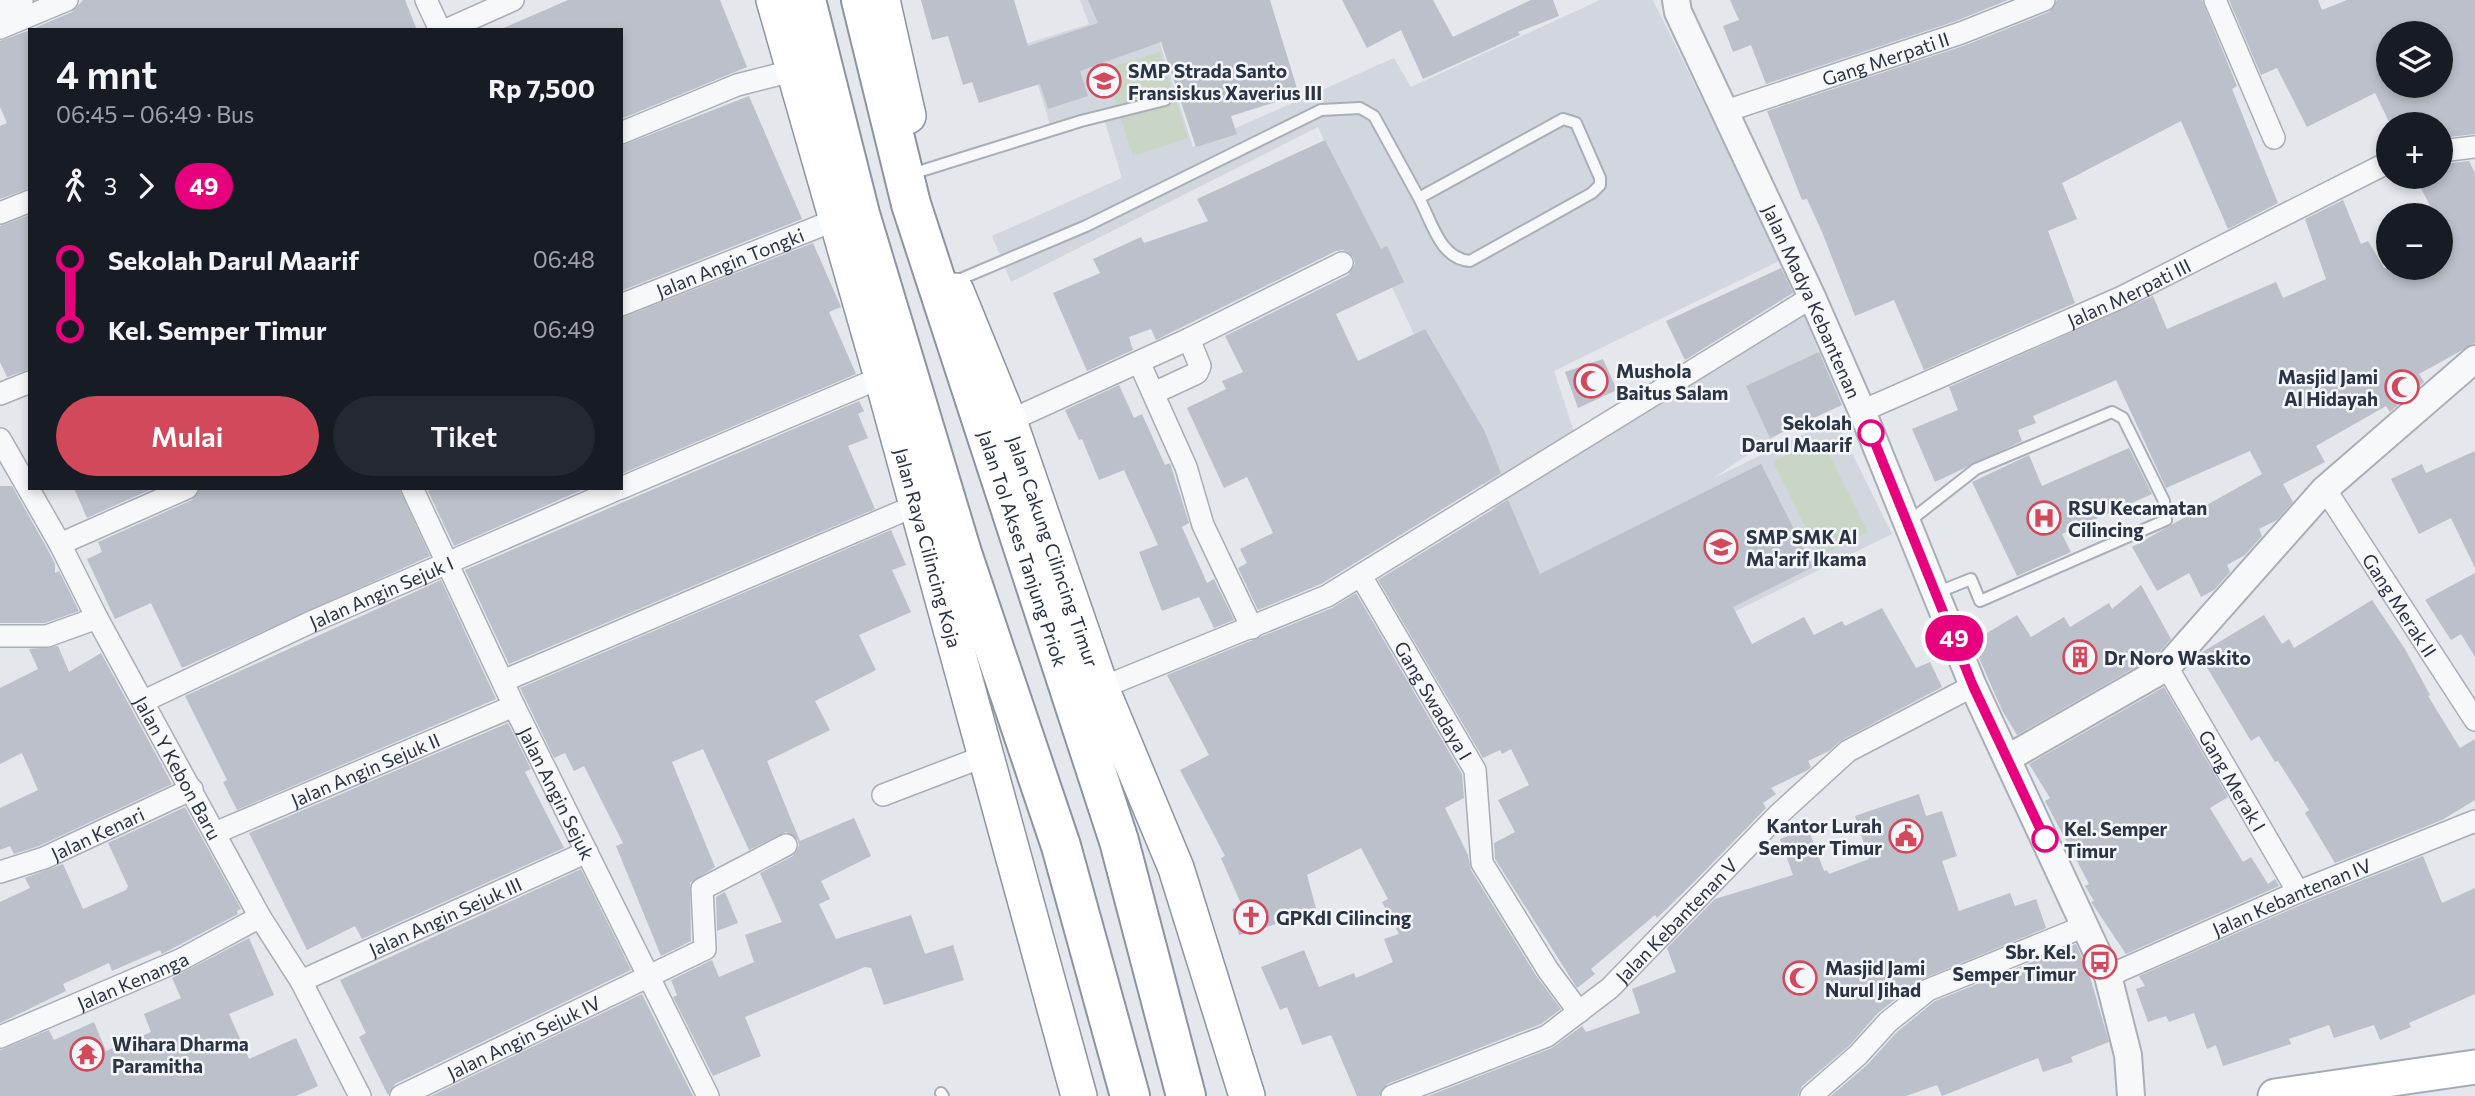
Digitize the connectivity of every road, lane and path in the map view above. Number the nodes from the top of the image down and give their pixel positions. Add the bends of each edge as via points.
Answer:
1 (22, 0) edge
2 (67, 0) edge
3 (425, 0) edge
4 (513, 0) edge
5 (774, 0) edge
6 (806, 0) edge
7 (861, 0) edge
8 (882, 0) edge
9 (1676, 0) edge
10 (2043, 0) edge
11 (2215, 0) edge
12 (0, 9) edge
13 (0, 28) edge
14 (442, 28) edge
15 (448, 28) edge
16 (792, 71) junction
17 (1165, 100) dead end
18 (1726, 111) junction
19 (623, 131) edge
20 (2274, 138) dead end
21 (2475, 147) edge
22 (2453, 150) edge
23 (2376, 169) edge
24 (921, 171) junction
25 (1419, 198) junction
26 (28, 202) edge
27 (0, 213) edge
28 (838, 219) junction
29 (1342, 263) dead end
30 (953, 282) junction
31 (1812, 297) junction
32 (623, 304) edge
33 (1189, 340) junction
34 (2475, 359) edge
35 (1139, 362) junction
36 (882, 377) junction
37 (28, 383) edge
38 (1154, 393) junction
39 (0, 394) edge
40 (1862, 411) junction
41 (1009, 421) junction
42 (0, 439) edge
43 (623, 487) edge
44 (28, 488) edge
45 (2325, 489) junction
46 (29, 490) edge
47 (182, 490) edge
48 (413, 490) edge
49 (616, 490) edge
50 (917, 505) junction
51 (1907, 523) junction
52 (60, 544) junction
53 (447, 562) junction
54 (1360, 576) junction
55 (1936, 593) junction
56 (97, 618) junction
57 (1252, 628) junction
58 (0, 636) edge
59 (2166, 667) junction
60 (503, 681) junction
61 (1973, 686) junction
62 (1101, 688) junction
63 (144, 701) junction
64 (514, 706) junction
65 (2475, 720) edge
66 (985, 756) junction
67 (2008, 758) junction
68 (192, 789) junction
69 (883, 795) dead end
70 (2475, 821) edge
71 (215, 833) junction
72 (786, 845) dead end
73 (587, 852) junction
74 (0, 872) edge
75 (2298, 892) junction
76 (260, 917) junction
77 (2085, 926) junction
78 (2108, 976) junction
79 (648, 977) junction
80 (301, 981) junction
81 (1579, 1012) junction
82 (0, 1037) edge
83 (2475, 1068) edge
84 (360, 1096) edge
85 (401, 1096) edge
86 (708, 1096) edge
87 (1079, 1096) edge
88 (1130, 1096) edge
89 (1186, 1096) edge
90 (1247, 1096) edge
91 (1392, 1096) edge
92 (1811, 1096) edge
93 (2131, 1096) edge
94 (2275, 1096) edge

1 - 12 street
2 - 13 street
3 - 14 street
4 - 15 street
5 - 16 highway, Jalan Raya Cilincing Koja
6 - 88 highway via 860,214 962,553 1061,846
7 - 89 highway, Jalan Tol Akses Tanjung Priok via 911,204 1119,841
8 - 24 highway, Jalan Cakung Cilincing Timur
9 - 18 street, Jalan Madya Kebantenan
10 - 18 street, Gang Merpati II via 1961,33
11 - 20 street
16 - 19 street via 737,85
16 - 28 highway, Jalan Raya Cilincing Koja
17 - 24 lane
18 - 31 street, Jalan Madya Kebantenan
21 - 22 street
23 - 40 street, Jalan Merpati III via 2122,297
24 - 30 highway, Jalan Cakung Cilincing Timur
25 - 25 lane via 1563,119 1576,123 1600,178 1592,193 1470,261 1447,254
25 - 30 lane via 1374,116 1360,108 1321,110 1086,226
26 - 27 street
28 - 32 street, Jalan Angin Tongki
28 - 36 highway, Jalan Raya Cilincing Koja
29 - 33 street
30 - 41 highway, Jalan Cakung Cilincing Timur
31 - 40 street, Jalan Madya Kebantenan
31 - 54 street
33 - 35 street
33 - 38 street via 1200,366 1197,373
34 - 45 street
35 - 38 street
35 - 41 street
36 - 43 street, Jalan Angin Sejuk I
36 - 50 highway, Jalan Raya Cilincing Koja
37 - 39 street
38 - 57 street via 1186,467 1203,525
40 - 51 street, Jalan Madya Kebantenan
41 - 62 highway, Jalan Cakung Cilincing Timur
42 - 44 street, Jalan Y Kebon Baru
45 - 59 street
45 - 65 street, Gang Merak II
46 - 52 street, Jalan Y Kebon Baru
47 - 52 street
48 - 53 street, Jalan Angin Sejuk
49 - 53 street, Jalan Angin Sejuk I
50 - 60 street
50 - 66 highway, Jalan Raya Cilincing Koja
51 - 55 street, Jalan Madya Kebantenan
51 - 55 lane via 1976,469 2112,412 2123,418 2164,501 2166,520 1980,601 1971,579
52 - 56 street, Jalan Y Kebon Baru
53 - 60 street, Jalan Angin Sejuk
53 - 63 street, Jalan Angin Sejuk I
54 - 57 street
54 - 81 street, Gang Swadaya I via 1475,770 1482,863
55 - 61 street, Jalan Madya Kebantenan
56 - 58 street via 47,636
56 - 63 street, Jalan Y Kebon Baru
57 - 62 street
59 - 67 street
59 - 75 street, Gang Merak I
60 - 64 street, Jalan Angin Sejuk
61 - 67 street, Jalan Madya Kebantenan
61 - 81 street, Jalan Kebantenan V via 1848,751 1778,815 1610,988
62 - 90 highway, Jalan Cakung Cilincing Timur via 1176,868
63 - 68 street, Jalan Y Kebon Baru
64 - 71 street, Jalan Angin Sejuk II
64 - 73 street, Jalan Angin Sejuk
66 - 69 street
66 - 87 highway, Jalan Raya Cilincing Koja
67 - 77 street, Jalan Madya Kebantenan
68 - 71 street, Jalan Y Kebon Baru
68 - 74 street, Jalan Kenari via 44,858
70 - 75 street, Jalan Kebantenan IV
71 - 76 street, Jalan Y Kebon Baru
72 - 79 street, Jalan Angin Sejuk IV via 702,889 705,949
73 - 79 street, Jalan Angin Sejuk
73 - 80 street, Jalan Angin Sejuk III
75 - 78 street, Jalan Kebantenan IV
76 - 80 street, Jalan Y Kebon Baru
76 - 82 street, Jalan Kenanga via 180,960
77 - 78 street, Jalan Madya Kebantenan
77 - 92 street via 1928,990
78 - 93 street, Jalan Madya Kebantenan via 2128,1055
79 - 85 street, Jalan Angin Sejuk IV
79 - 86 street, Jalan Angin Sejuk
80 - 84 street, Jalan Y Kebon Baru
81 - 91 street, Jalan Kebantenan V via 1547,1036
83 - 94 main road

